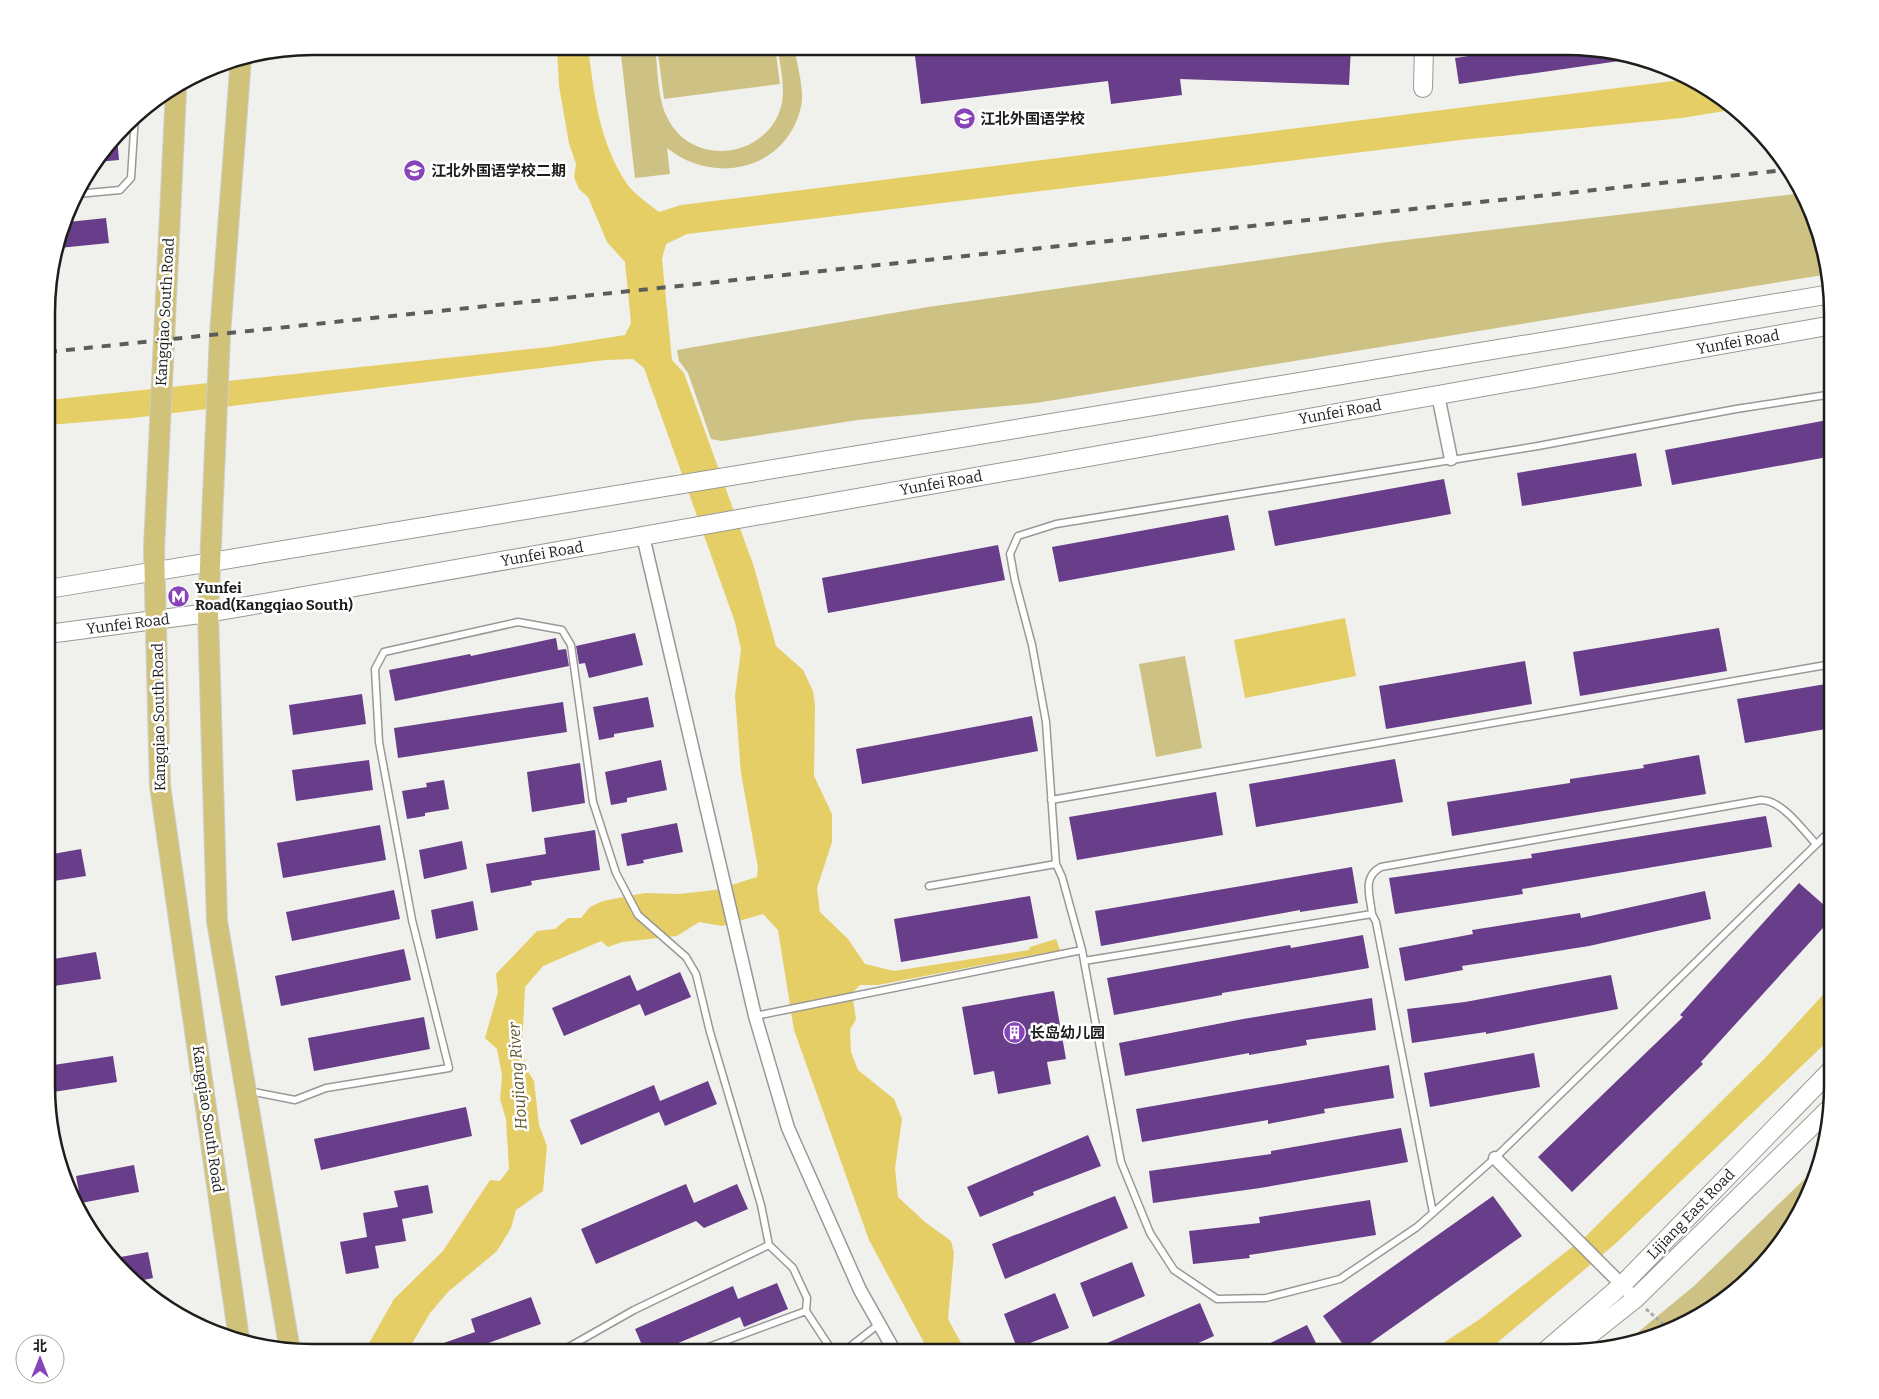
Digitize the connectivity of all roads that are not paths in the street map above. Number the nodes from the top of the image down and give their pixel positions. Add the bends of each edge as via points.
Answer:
1 (1424, 55) edge
2 (240, 66) edge
3 (1423, 88) dead end
4 (176, 95) edge
5 (134, 128) edge
6 (85, 193) edge
7 (1823, 295) edge
8 (1824, 327) edge
9 (1438, 395) junction
10 (1824, 396) edge
11 (1451, 459) junction
12 (643, 536) junction
13 (210, 562) junction
14 (155, 571) junction
15 (55, 588) edge
16 (208, 613) junction
17 (157, 621) junction
18 (55, 633) edge
19 (1824, 665) edge
20 (1052, 800) junction
21 (1824, 836) edge
22 (1816, 844) junction
23 (1056, 864) junction
24 (929, 886) dead end
25 (1372, 914) junction
26 (1082, 950) junction
27 (1084, 961) junction
28 (756, 1016) junction
29 (1824, 1077) edge
30 (246, 1090) junction
31 (1822, 1116) edge
32 (1495, 1158) junction
33 (1433, 1213) junction
34 (769, 1245) junction
35 (1621, 1285) junction
36 (1635, 1299) junction
37 (806, 1311) junction
38 (879, 1324) junction
39 (239, 1333) edge
40 (289, 1343) edge
41 (1579, 1343) edge
42 (574, 1344) edge
43 (717, 1344) edge
44 (828, 1344) edge
45 (853, 1344) edge
46 (890, 1344) edge
47 (1553, 1344) edge

1 - 3 main road
2 - 13 main road via 219,368
4 - 14 main road, Kangqiao South Road
5 - 6 lane via 131,178 120,190
7 - 13 main road, Yunfei Road
8 - 9 main road, Yunfei Road
9 - 11 street
9 - 12 main road, Yunfei Road
10 - 11 lane
11 - 20 lane via 1056,524 1018,536 1010,554 1046,722
12 - 16 main road, Yunfei Road
12 - 28 street
13 - 14 main road, Yunfei Road
13 - 16 main road
14 - 15 main road, Yunfei Road
14 - 17 main road, Kangqiao South Road
16 - 17 main road, Yunfei Road
16 - 30 main road via 217,922
17 - 18 main road, Yunfei Road
17 - 39 main road, Kangqiao South Road via 160,786
19 - 20 lane
20 - 23 lane
21 - 22 lane
22 - 25 lane via 1777,804 1761,800 1381,866 1368,879
22 - 32 lane
23 - 24 lane
23 - 26 lane
25 - 27 lane
25 - 33 lane
26 - 27 lane
26 - 28 lane
27 - 33 lane via 1121,1162 1150,1233 1174,1270 1217,1299 1266,1298 1340,1279
28 - 38 street via 788,1128 860,1290
29 - 35 main road, Lijiang East Road
30 - 34 lane via 295,1100 326,1088 449,1068 412,920 379,742 375,669 384,652 518,622 562,630 571,644 593,802 616,873 638,915 686,957 696,974 761,1205
30 - 40 main road
31 - 36 main road, Lijiang East Road
32 - 33 lane
32 - 35 street
34 - 37 lane via 793,1268 807,1298
34 - 42 lane via 634,1310
35 - 36 street
35 - 47 main road, Lijiang East Road
36 - 41 main road, Lijiang East Road
37 - 43 lane
37 - 44 lane
38 - 45 lane
38 - 46 street

